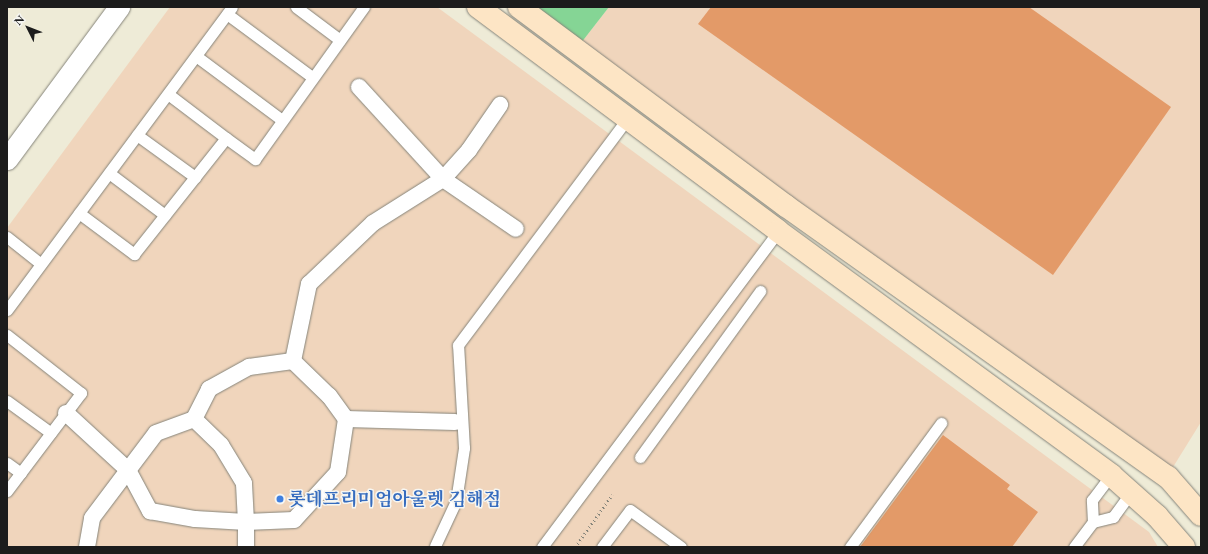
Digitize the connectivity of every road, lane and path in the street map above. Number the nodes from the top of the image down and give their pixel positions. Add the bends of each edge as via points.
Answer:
1 (120, 7) edge
2 (296, 7) edge
3 (364, 7) edge
4 (478, 7) edge
5 (519, 7) edge
6 (230, 10) edge
7 (340, 40) junction
8 (196, 56) junction
9 (312, 77) junction
10 (359, 87) dead end
11 (168, 94) junction
12 (500, 105) dead end
13 (627, 119) junction
14 (282, 120) junction
15 (137, 135) junction
16 (226, 138) junction
17 (7, 159) edge
18 (109, 173) junction
19 (195, 177) junction
20 (443, 179) junction
21 (79, 213) junction
22 (165, 215) junction
23 (516, 229) dead end
24 (778, 231) junction
25 (7, 237) edge
26 (41, 264) junction
27 (760, 291) dead end
28 (7, 310) edge
29 (7, 336) edge
30 (293, 361) junction
31 (7, 401) edge
32 (66, 413) junction
33 (194, 419) junction
34 (346, 419) junction
35 (455, 422) dead end
36 (941, 423) dead end
37 (51, 433) junction
38 (640, 458) dead end
39 (7, 463) edge
40 (128, 470) junction
41 (21, 473) junction
42 (1111, 475) junction
43 (7, 491) edge
44 (1131, 492) junction
45 (612, 495) dead end
46 (1201, 515) edge
47 (246, 522) junction
48 (1093, 522) junction
49 (435, 546) dead end
50 (87, 547) edge
51 (246, 547) edge
52 (542, 547) edge
53 (575, 547) edge
54 (602, 547) edge
55 (681, 547) edge
56 (850, 547) edge
57 (1074, 547) edge
58 (1184, 547) edge

1 - 17 street
2 - 7 lane
3 - 7 lane
4 - 13 main road
5 - 46 main road via 786,206 1168,477
6 - 8 lane
6 - 9 lane
7 - 9 lane
8 - 11 lane
8 - 14 lane
9 - 14 lane
10 - 20 street
11 - 15 lane
11 - 16 lane
12 - 20 street via 469,150
13 - 24 main road
13 - 49 lane via 458,345 464,448 456,501
14 - 16 lane via 255,159
15 - 18 lane
15 - 19 lane
16 - 19 lane
18 - 21 lane
18 - 22 lane
19 - 22 lane
20 - 23 street
20 - 30 street via 373,223 309,284
21 - 22 lane via 134,254
21 - 26 lane
24 - 42 main road
24 - 52 lane
25 - 26 lane
26 - 28 lane
27 - 38 lane
29 - 32 lane via 82,393
30 - 33 street via 249,367 209,389
30 - 34 street via 330,396
31 - 37 lane
32 - 37 lane
32 - 40 street
33 - 40 street via 156,434
33 - 47 street via 221,445 244,483
34 - 35 street
34 - 47 street via 338,472 294,520
36 - 56 lane
37 - 41 lane
39 - 41 lane
40 - 47 street via 150,511 195,519
40 - 50 street via 92,518
41 - 43 lane
42 - 44 main road
42 - 48 lane via 1092,500
44 - 48 lane via 1113,516
44 - 58 main road via 1157,516
45 - 53 path
47 - 51 street
48 - 57 lane
54 - 55 lane via 630,510

